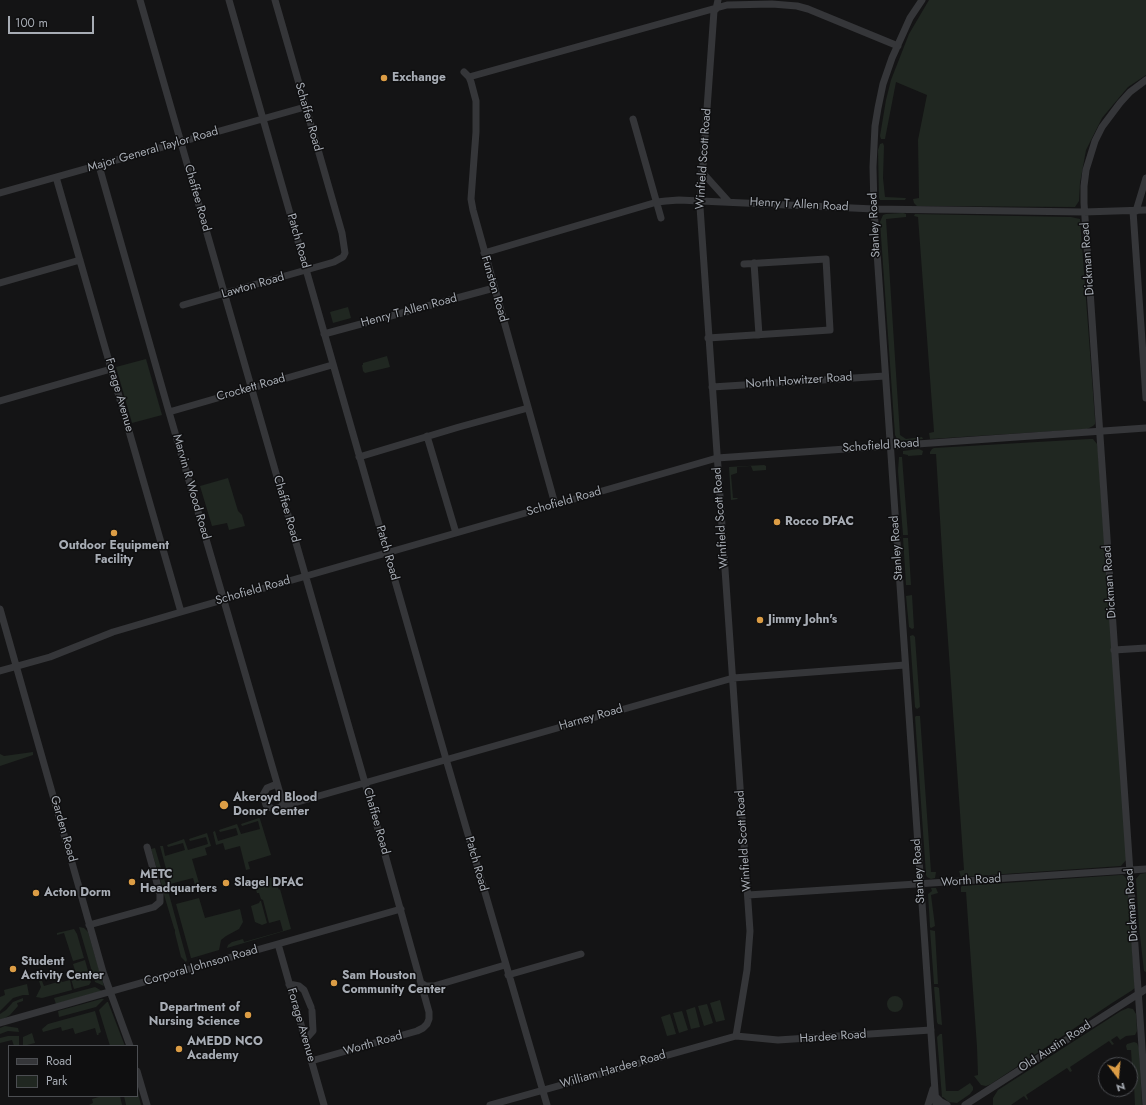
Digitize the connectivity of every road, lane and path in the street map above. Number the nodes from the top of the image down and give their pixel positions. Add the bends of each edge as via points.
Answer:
1 (140, 0) edge
2 (229, 0) edge
3 (275, 0) edge
4 (714, 0) edge
5 (718, 0) edge
6 (922, 0) edge
7 (772, 2) edge
8 (716, 9) junction
9 (898, 46) junction
10 (1146, 80) edge
11 (305, 107) junction
12 (263, 119) junction
13 (633, 119) dead end
14 (182, 143) junction
15 (99, 166) junction
16 (702, 172) junction
17 (56, 177) junction
18 (1146, 178) edge
19 (0, 193) edge
20 (700, 201) junction
21 (657, 202) junction
22 (729, 202) junction
23 (874, 209) junction
24 (1146, 210) edge
25 (1134, 211) junction
26 (1084, 212) junction
27 (661, 218) dead end
28 (342, 233) joint
29 (484, 253) junction
30 (80, 260) junction
31 (754, 263) junction
32 (744, 264) dead end
33 (306, 270) junction
34 (0, 283) edge
35 (494, 288) junction
36 (225, 294) junction
37 (183, 306) dead end
38 (324, 334) junction
39 (759, 335) junction
40 (708, 338) junction
41 (332, 365) junction
42 (111, 369) junction
43 (885, 376) junction
44 (712, 387) junction
45 (252, 388) junction
46 (1146, 398) edge
47 (0, 401) edge
48 (528, 408) junction
49 (169, 412) junction
50 (1146, 428) edge
51 (1100, 431) junction
52 (428, 436) junction
53 (890, 446) junction
54 (359, 457) junction
55 (717, 458) junction
56 (555, 504) junction
57 (456, 533) junction
58 (387, 553) junction
59 (306, 576) junction
60 (224, 600) junction
61 (0, 610) edge
62 (181, 612) junction
63 (1146, 648) edge
64 (1114, 650) junction
65 (905, 664) junction
66 (17, 666) junction
67 (0, 671) edge
68 (733, 678) junction
69 (446, 759) junction
70 (365, 783) junction
71 (277, 784) junction
72 (284, 807) junction
73 (147, 847) dead end
74 (1146, 868) edge
75 (1130, 870) junction
76 (920, 885) junction
77 (748, 896) junction
78 (401, 909) junction
79 (89, 925) junction
80 (278, 944) junction
81 (581, 954) dead end
82 (506, 965) junction
83 (508, 975) junction
84 (421, 983) junction
85 (289, 984) junction
86 (1146, 989) edge
87 (111, 992) junction
88 (1138, 994) junction
89 (429, 1019) joint
90 (0, 1023) edge
91 (931, 1030) junction
92 (736, 1036) junction
93 (305, 1040) junction
94 (130, 1045) edge
95 (311, 1061) junction
96 (138, 1074) edge
97 (934, 1085) junction
98 (543, 1090) junction
99 (935, 1096) junction
100 (147, 1105) edge
101 (324, 1105) edge
102 (490, 1105) edge
103 (547, 1105) edge
104 (928, 1105) edge
105 (936, 1105) edge
106 (947, 1105) edge
107 (964, 1105) edge
108 (1146, 1105) edge

1 - 14 street, Chaffee Road
2 - 12 street, Patch Road
3 - 11 street, Schaffer Road
4 - 8 street, Winfield Scott Road
5 - 8 street
6 - 9 street, Stanley Road via 910,18
7 - 8 street
7 - 9 street via 808,9
8 - 16 street, Winfield Scott Road
8 - 29 street, Funston Road via 466,74 476,101 477,116 471,199
9 - 23 street, Stanley Road via 886,74 878,108 873,146
10 - 26 street, Dickman Road via 1120,103 1095,141 1086,170
11 - 12 street, Major General Taylor Road
11 - 28 street, Schaffer Road
12 - 14 street, Major General Taylor Road
12 - 33 street, Patch Road
13 - 21 street
14 - 15 street, Major General Taylor Road
14 - 36 street, Chaffee Road
15 - 17 street, Major General Taylor Road
15 - 49 street, Marvin R Wood Road
16 - 20 street, Winfield Scott Road
16 - 22 street
17 - 19 street, Major General Taylor Road
17 - 30 street, Forage Avenue
18 - 25 street
20 - 21 street, Henry T Allen Road
20 - 22 street, Henry T Allen Road
20 - 40 street, Winfield Scott Road
21 - 27 street
21 - 29 street, Henry T Allen Road
22 - 23 street, Henry T Allen Road
23 - 26 street, Henry T Allen Road
23 - 43 street, Stanley Road
24 - 25 street, Henry T Allen Road
25 - 26 street, Henry T Allen Road
25 - 46 street
26 - 51 street, Dickman Road
28 - 33 street, Lawton Road via 345,248 343,258
29 - 35 street, Funston Road
30 - 34 street
30 - 42 street, Forage Avenue
31 - 32 street
31 - 39 street
31 - 39 street via 826,259 830,330
33 - 36 street, Lawton Road
33 - 38 street, Patch Road
35 - 38 street, Henry T Allen Road
35 - 48 street, Funston Road
36 - 37 street, Lawton Road
36 - 45 street, Chaffee Road
38 - 41 street, Patch Road
39 - 40 street
40 - 44 street, Winfield Scott Road
41 - 45 street, Crockett Road
41 - 54 street, Patch Road
42 - 47 street
42 - 62 street, Forage Avenue
43 - 44 street, North Howitzer Road
43 - 53 street, Stanley Road
44 - 55 street, Winfield Scott Road
45 - 49 street, Crockett Road
45 - 59 street, Chaffee Road
48 - 52 street
48 - 56 street, Funston Road
49 - 60 street, Marvin R Wood Road
50 - 51 street, Schofield Road
51 - 53 street, Schofield Road
51 - 64 street, Dickman Road
52 - 54 street
52 - 57 street
53 - 55 street, Schofield Road
53 - 65 street, Stanley Road
54 - 58 street, Patch Road
55 - 56 street, Schofield Road
55 - 68 street, Winfield Scott Road
56 - 57 street, Schofield Road
57 - 58 street, Schofield Road
58 - 59 street, Schofield Road
58 - 69 street, Patch Road
59 - 60 street, Schofield Road
59 - 70 street, Chaffee Road
60 - 62 street, Schofield Road
60 - 71 street, Marvin R Wood Road
61 - 66 street, Garden Road
62 - 66 street, Schofield Road via 113,632 50,657
63 - 64 street
64 - 75 street, Dickman Road
65 - 68 street, Harney Road
65 - 76 street, Stanley Road
66 - 67 street, Schofield Road
66 - 79 street, Garden Road
68 - 69 street, Harney Road
68 - 77 street, Winfield Scott Road
69 - 70 street, Harney Road
69 - 82 street, Patch Road
70 - 72 street, Harney Road
70 - 78 street, Chaffee Road
71 - 72 street, Marvin R Wood Road
71 - 72 street via 267,788 263,795 269,808
73 - 79 street via 160,902 154,907
74 - 75 street, Worth Road
75 - 76 street, Worth Road
75 - 88 street, Dickman Road
76 - 77 street, Worth Road
76 - 91 street, Stanley Road
77 - 92 street, Winfield Scott Road via 750,950
78 - 80 street, Corporal Johnson Road
78 - 84 street, Chaffee Road
79 - 87 street, Garden Road
80 - 85 street, Forage Avenue
80 - 87 street, Corporal Johnson Road
81 - 83 street
82 - 83 street, Patch Road
82 - 84 street via 434,986
83 - 98 street, Patch Road
84 - 89 street, Chaffee Road
85 - 93 street, Forage Avenue
85 - 93 street via 304,990 311,1009 313,1031
86 - 88 street, Old Austin Road
87 - 90 street, Corporal Johnson Road
87 - 94 street, Garden Road
88 - 107 street, Old Austin Road
88 - 108 street, Dickman Road
89 - 95 street, Worth Road via 423,1028 417,1031
91 - 92 street, Hardee Road via 778,1040
91 - 97 street, Stanley Road
92 - 98 street, William Hardee Road
93 - 95 street, Forage Avenue
95 - 101 street, Forage Avenue
96 - 100 street
97 - 99 street, Stanley Road
97 - 104 street
98 - 102 street, William Hardee Road
98 - 103 street, Patch Road
99 - 105 street, Stanley Road
99 - 106 street

